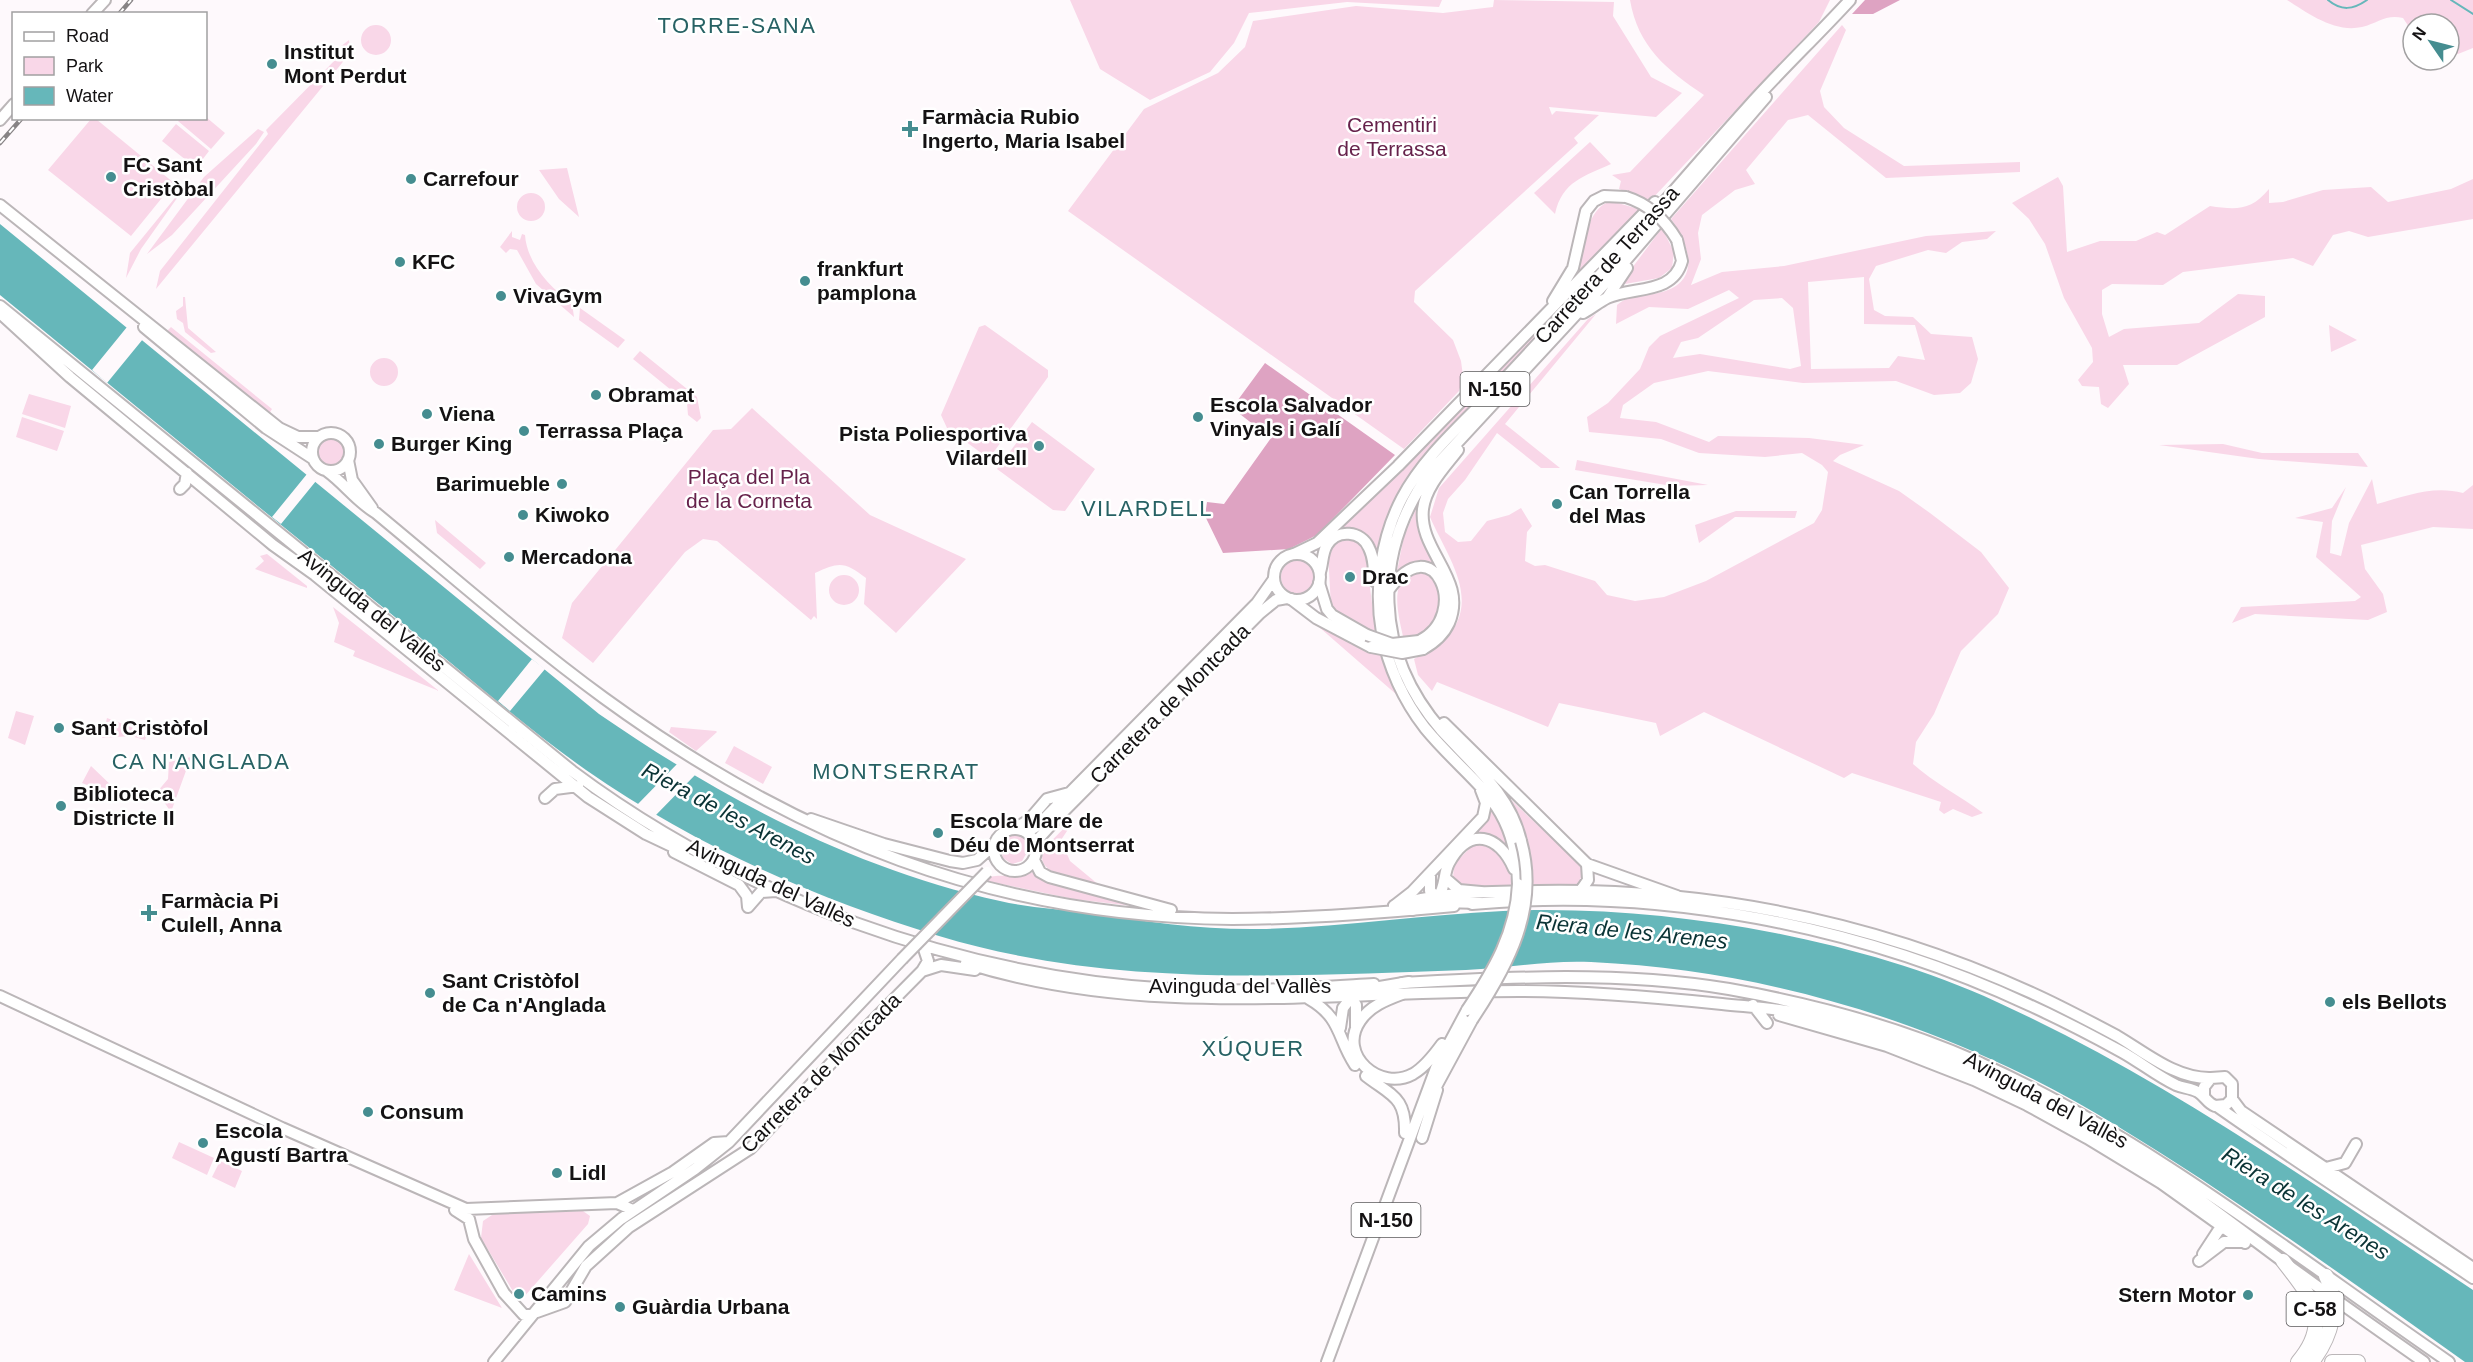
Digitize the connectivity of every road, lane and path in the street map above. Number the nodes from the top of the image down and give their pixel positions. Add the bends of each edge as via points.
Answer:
1 (105, 0) edge
2 (1850, 0) edge
3 (94, 12) edge
4 (1826, 26) junction
5 (12, 107) edge
6 (0, 120) edge
7 (1701, 159) junction
8 (0, 205) edge
9 (0, 213) edge
10 (1666, 214) junction
11 (1607, 298) junction
12 (0, 306) edge
13 (0, 314) edge
14 (1575, 316) junction
15 (0, 321) edge
16 (1527, 334) junction
17 (39, 351) junction
18 (1482, 416) junction
19 (319, 437) junction
20 (312, 458) junction
21 (348, 460) junction
22 (327, 471) junction
23 (186, 473) junction
24 (180, 489) dead end
25 (375, 513) junction
26 (1294, 554) junction
27 (1319, 578) junction
28 (1274, 579) junction
29 (1388, 591) junction
30 (1289, 598) junction
31 (1379, 617) junction
32 (1421, 645) junction
33 (1425, 710) junction
34 (499, 720) junction
35 (1477, 782) junction
36 (574, 786) junction
37 (599, 791) junction
38 (544, 798) dead end
39 (799, 817) junction
40 (1019, 830) junction
41 (646, 834) junction
42 (1517, 843) junction
43 (1036, 845) junction
44 (995, 850) junction
45 (1034, 860) junction
46 (1587, 864) junction
47 (1006, 869) junction
48 (987, 872) junction
49 (1430, 873) junction
50 (1445, 878) junction
51 (1518, 884) junction
52 (1581, 890) junction
53 (764, 891) junction
54 (778, 891) junction
55 (1677, 896) junction
56 (1437, 897) junction
57 (1480, 898) junction
58 (1394, 906) junction
59 (1412, 910) junction
60 (1356, 913) junction
61 (1209, 918) junction
62 (924, 947) junction
63 (922, 971) junction
64 (995, 973) junction
65 (1409, 982) junction
66 (1712, 988) junction
67 (1309, 993) junction
68 (1402, 994) junction
69 (0, 996) edge
70 (1351, 996) junction
71 (0, 1003) edge
72 (1755, 1006) junction
73 (1776, 1011) junction
74 (1469, 1015) junction
75 (1340, 1028) junction
76 (1356, 1028) junction
77 (1436, 1068) junction
78 (2211, 1078) junction
79 (1440, 1079) junction
80 (2204, 1096) junction
81 (2232, 1099) junction
82 (2218, 1107) junction
83 (1405, 1134) junction
84 (1422, 1138) dead end
85 (729, 1142) junction
86 (2356, 1144) dead end
87 (2326, 1168) junction
88 (617, 1203) junction
89 (633, 1210) junction
90 (2223, 1227) junction
91 (2258, 1229) junction
92 (2222, 1243) junction
93 (2245, 1243) junction
94 (594, 1250) junction
95 (2283, 1261) junction
96 (2473, 1268) edge
97 (2326, 1276) junction
98 (2473, 1278) edge
99 (2334, 1299) junction
100 (1349, 1303) junction
101 (531, 1315) junction
102 (494, 1362) edge
103 (1327, 1362) edge
104 (1334, 1362) edge
105 (2298, 1362) edge
106 (2312, 1362) edge
107 (2332, 1362) edge
108 (2358, 1362) edge
109 (2424, 1362) edge
110 (2449, 1362) edge

1 - 3 main road
2 - 4 main road, Carretera de Terrassa / N-150
4 - 7 main road, Carretera de Terrassa / N-150
4 - 10 main road, Carretera de Terrassa / N-150
5 - 6 main road
7 - 16 main road
7 - 31 main road, Carretera de Terrassa / N-150 via 1599,277 1415,477 1395,512 1384,548
8 - 19 main road via 279,428 298,437
9 - 20 main road via 266,428
10 - 11 main road
10 - 14 main road, Carretera de Terrassa / N-150
11 - 14 main road
11 - 16 main road, bridge via 1661,285 1672,279 1682,261 1677,240 1661,217 1644,204 1616,194 1604,196 1588,209 1569,277
12 - 34 main road, Avinguda del Vallès
13 - 17 main road, Avinguda del Vallès
14 - 18 main road, Carretera de Terrassa / N-150
15 - 17 main road
16 - 26 main road via 1327,534
17 - 23 main road, Avinguda del Vallès
18 - 29 main road, Carretera de Terrassa / N-150 via 1431,471 1410,504 1394,545
18 - 32 main road via 1434,482 1424,503 1425,529 1450,580 1454,603 1444,631
19 - 20 main road via 313,445
19 - 21 main road via 330,433 343,437 350,450
20 - 22 main road
21 - 22 main road via 341,468
21 - 25 main road via 352,480
22 - 25 main road
23 - 24 main road
23 - 34 main road, Avinguda del Vallès
25 - 39 main road via 605,698 712,770
26 - 27 main road via 1313,560
26 - 28 main road via 1280,561
27 - 30 main road via 1316,590 1306,598
27 - 31 main road via 1324,551 1333,538 1349,533 1363,539 1372,558
27 - 32 main road, bridge via 1330,613 1367,635 1398,645
28 - 30 main road via 1278,590
28 - 40 main road, Carretera de Montcada via 1257,603 1034,828
29 - 32 main road via 1403,572 1416,567 1431,570 1440,581 1445,600 1442,617
29 - 33 main road, Carretera de Terrassa / N-150 via 1394,642
30 - 32 main road, bridge via 1316,618 1371,647 1395,653
30 - 43 main road, Carretera de Montcada via 1276,600 1260,613 1060,815
31 - 35 main road, Carretera de Terrassa / N-150 via 1388,657 1410,705
33 - 42 main road, Carretera de Terrassa / N-150 via 1500,795 1511,814
33 - 46 main road via 1447,726
34 - 36 main road, Avinguda del Vallès
34 - 37 main road, Avinguda del Vallès
35 - 42 main road, Carretera de Terrassa / N-150 via 1497,806
35 - 49 main road via 1485,799 1483,817
36 - 37 main road
36 - 38 main road via 555,789
36 - 41 main road, Avinguda del Vallès
37 - 54 main road, Avinguda del Vallès via 665,833
39 - 44 main road via 817,819 866,839 950,861 968,863
39 - 61 main road via 863,848 994,890 1094,908
40 - 43 main road
40 - 44 main road via 1002,834
41 - 53 main road, Avinguda del Vallès
41 - 53 main road via 740,885 748,907
42 - 51 main road, Carretera de Terrassa / N-150
42 - 74 main road, Carretera de Terrassa / N-150, bridge via 1525,864 1526,895 1519,935 1506,967
43 - 45 main road
44 - 47 main road
44 - 48 main road, Carretera de Montcada
45 - 47 main road via 1022,870
45 - 61 main road via 1040,872 1049,878
46 - 52 main road via 1589,875
46 - 55 main road
47 - 48 main road
48 - 85 main road, Carretera de Montcada, bridge
49 - 56 main road via 1429,886
49 - 58 main road
50 - 51 main road via 1453,857 1474,840 1490,840 1507,855
50 - 56 main road
50 - 57 main road via 1459,890
51 - 74 main road, Carretera de Terrassa / N-150, bridge via 1505,944
52 - 55 main road
52 - 57 main road
53 - 54 main road
53 - 62 main road, Avinguda del Vallès via 843,925
54 - 62 main road, Avinguda del Vallès via 842,919
55 - 78 main road via 1760,907 1846,926 1939,954 2057,1005 2180,1073
56 - 57 main road via 1446,903
56 - 58 main road
56 - 59 main road
57 - 59 main road
57 - 80 main road via 1676,908 1750,918 1867,943 1929,962 2030,1005
58 - 60 main road
59 - 60 main road
60 - 61 main road
62 - 63 main road via 928,961
62 - 64 main road, Avinguda del Vallès
62 - 67 main road, Avinguda del Vallès via 1032,971 1119,984
63 - 64 main road via 941,965
63 - 94 main road, Carretera de Montcada via 751,1148
64 - 67 main road, Avinguda del Vallès via 1118,994 1198,1000
65 - 66 main road, Avinguda del Vallès via 1603,978
65 - 67 main road, Avinguda del Vallès
65 - 70 main road via 1356,991
66 - 72 main road
66 - 91 main road, Avinguda del Vallès via 1776,998 1854,1018 1977,1062 2094,1122
67 - 70 main road, Avinguda del Vallès
67 - 75 main road
68 - 70 main road, Avinguda del Vallès
68 - 72 main road, Avinguda del Vallès via 1600,993
68 - 76 main road via 1373,1008
69 - 88 main road via 466,1209
70 - 75 main road via 1342,1012
70 - 76 main road via 1356,1005
71 - 101 main road via 465,1215 476,1244 511,1303 524,1315
72 - 73 main road, Avinguda del Vallès
72 - 73 main road via 1766,1025
73 - 90 main road, Avinguda del Vallès via 1887,1046 2017,1100 2161,1183
74 - 76 main road via 1426,1063 1412,1075 1398,1079 1376,1075 1362,1064 1355,1047
74 - 77 main road, Carretera de Terrassa / N-150
74 - 79 main road, Carretera de Terrassa / N-150
75 - 83 main road via 1357,1068 1401,1102
77 - 83 main road
77 - 100 main road, Carretera de Terrassa / N-150
78 - 80 main road via 2204,1087
78 - 81 main road via 2229,1080 2234,1089
79 - 84 main road
79 - 104 main road, Carretera de Terrassa / N-150
80 - 82 main road
81 - 82 main road
81 - 87 main road via 2242,1112
82 - 98 main road
83 - 100 main road via 1353,1278
85 - 88 main road, Carretera de Montcada via 714,1143 673,1172
85 - 89 main road, Carretera de Montcada
86 - 87 main road via 2345,1163
87 - 96 main road
88 - 89 main road
89 - 94 main road, Carretera de Montcada
90 - 91 main road
90 - 92 main road
90 - 92 main road via 2199,1261
90 - 93 main road
90 - 95 main road
91 - 97 main road, Avinguda del Vallès
92 - 93 main road
93 - 95 main road
94 - 101 main road, Carretera de Montcada
94 - 101 main road, Carretera de Montcada via 565,1302
95 - 99 main road
95 - 105 highway, C-58 via 2308,1294 2316,1316 2312,1343
97 - 99 highway
97 - 110 main road, Avinguda del Vallès
99 - 106 highway via 2328,1333
99 - 109 main road
100 - 103 main road, Carretera de Terrassa / N-150
101 - 102 main road, Carretera de Montcada
107 - 108 highway

